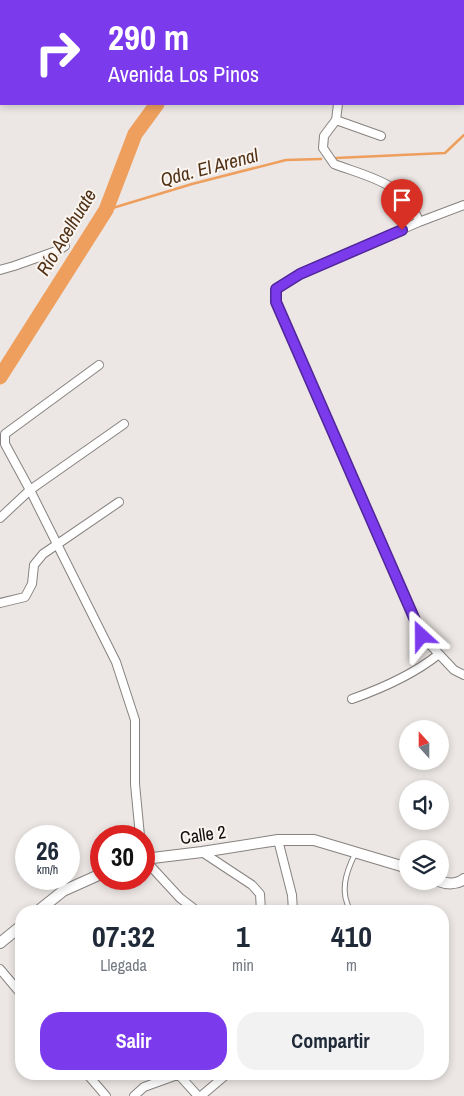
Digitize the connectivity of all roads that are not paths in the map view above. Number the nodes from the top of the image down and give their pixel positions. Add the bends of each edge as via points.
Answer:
1 (338, 105) edge
2 (336, 120) junction
3 (381, 136) dead end
4 (464, 205) edge
5 (419, 222) junction
6 (65, 246) dead end
7 (0, 270) edge
8 (99, 365) dead end
9 (124, 424) dead end
10 (30, 490) junction
11 (119, 502) dead end
12 (0, 518) edge
13 (56, 545) junction
14 (0, 603) edge
15 (439, 654) junction
16 (464, 674) edge
17 (352, 699) dead end
18 (139, 825) edge
19 (278, 840) junction
20 (202, 852) junction
21 (356, 852) junction
22 (155, 858) edge
23 (399, 865) edge
24 (155, 871) edge
25 (90, 879) edge
26 (463, 880) edge
27 (449, 884) edge
28 (46, 905) edge
29 (190, 905) edge
30 (261, 905) edge
31 (293, 905) edge
32 (346, 905) edge
33 (15, 931) edge
34 (0, 944) edge
35 (0, 969) edge
36 (15, 987) edge
37 (93, 1080) edge
38 (163, 1080) edge
39 (185, 1080) edge
40 (219, 1080) edge
41 (106, 1096) edge
42 (134, 1096) edge
43 (199, 1096) edge

1 - 2 street
2 - 3 street
2 - 5 street via 324,136 323,148 328,158 334,164 385,183 402,193
4 - 5 street
5 - 15 street via 300,274 276,289 276,302 422,636
6 - 7 street
8 - 10 street via 5,434 5,444
9 - 10 street
10 - 12 street
10 - 13 street
11 - 13 street
13 - 14 street via 34,565 32,584 25,597
13 - 18 street via 116,662 135,720
15 - 16 street via 454,670
15 - 17 street via 425,666 392,684
19 - 20 street, Calle 2
19 - 21 street, Calle 2 via 314,840
19 - 31 street
20 - 22 street, Calle 2
20 - 30 street via 252,885 260,894
21 - 23 street, Calle 2
21 - 32 lane via 344,885
24 - 29 street
25 - 28 street via 63,891
26 - 27 street
33 - 34 street
35 - 36 street
37 - 41 street
38 - 42 street via 144,1087
39 - 43 street
40 - 43 street

